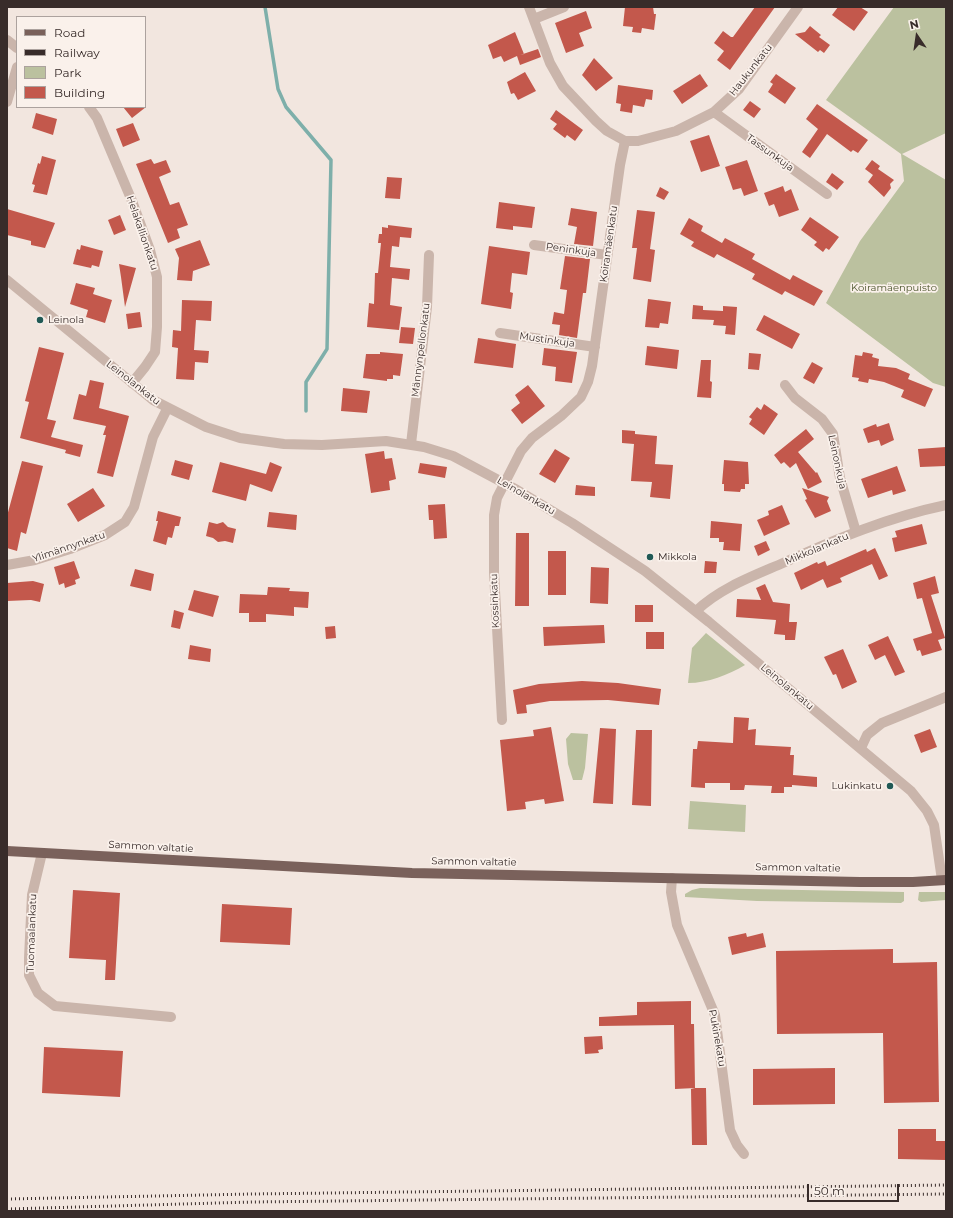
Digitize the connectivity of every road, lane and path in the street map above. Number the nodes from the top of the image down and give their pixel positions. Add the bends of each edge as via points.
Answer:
1 (529, 7) edge
2 (564, 7) edge
3 (798, 7) edge
4 (534, 19) junction
5 (7, 40) edge
6 (16, 47) edge
7 (16, 70) edge
8 (7, 102) edge
9 (90, 108) edge
10 (714, 112) junction
11 (625, 141) junction
12 (827, 194) dead end
13 (534, 245) dead end
14 (428, 255) dead end
15 (607, 256) junction
16 (7, 280) edge
17 (500, 333) dead end
18 (595, 347) junction
19 (132, 383) junction
20 (786, 385) dead end
21 (168, 409) junction
22 (411, 444) junction
23 (503, 483) junction
24 (946, 505) edge
25 (856, 532) junction
26 (7, 565) edge
27 (696, 611) junction
28 (946, 697) edge
29 (502, 720) dead end
30 (860, 748) junction
31 (7, 851) edge
32 (42, 853) junction
33 (672, 878) junction
34 (944, 880) edge
35 (171, 1017) dead end
36 (744, 1154) dead end

1 - 4 street
2 - 4 street
3 - 10 street, Haukunkatu via 738,89
4 - 11 street via 550,63 563,86 607,131
5 - 6 street
7 - 8 street
9 - 19 street, Helakallionkatu via 97,118 132,201 155,265 158,312 155,352
10 - 11 street, Haukunkatu via 676,131 638,141
10 - 12 street, Tassunkuja
11 - 15 street, Koiramäenkatu
13 - 15 street, Peninkuja
14 - 22 street, Männynpellonkatu via 427,307
15 - 18 street, Koiramäenkatu
16 - 19 street, Leinolankatu
17 - 18 street, Mustinkuja
18 - 23 street, Koiramäenkatu via 588,382 580,397 561,416 532,438 521,451
19 - 21 street, Leinolankatu
20 - 25 street, Leinonkuja via 795,398 822,418 832,434 840,478
21 - 22 street, Leinolankatu via 206,427 240,438 267,442 322,445 386,441
21 - 26 street, Ylimännynkatu via 153,437 134,507 125,522 105,535 70,549 35,560
22 - 23 street, Leinolankatu via 453,456
23 - 27 street, Leinolankatu via 611,548
23 - 29 street, Kossinkatu via 496,498 494,546
24 - 25 street, Mikkolankatu via 904,515
25 - 27 street, Mikkolankatu via 718,592
27 - 30 street, Leinolankatu
28 - 30 street via 882,723 867,735
30 - 34 street, Leinolankatu via 911,792 927,811 934,825
31 - 32 main road, Sammon valtatie
32 - 33 main road, Sammon valtatie via 412,873
32 - 35 street, Tuomaalankatu via 32,895 29,958 29,975 38,993 54,1006
33 - 34 main road, Sammon valtatie via 913,882
33 - 36 street, Pukinekatu via 671,892 677,925 715,1015 730,1130

